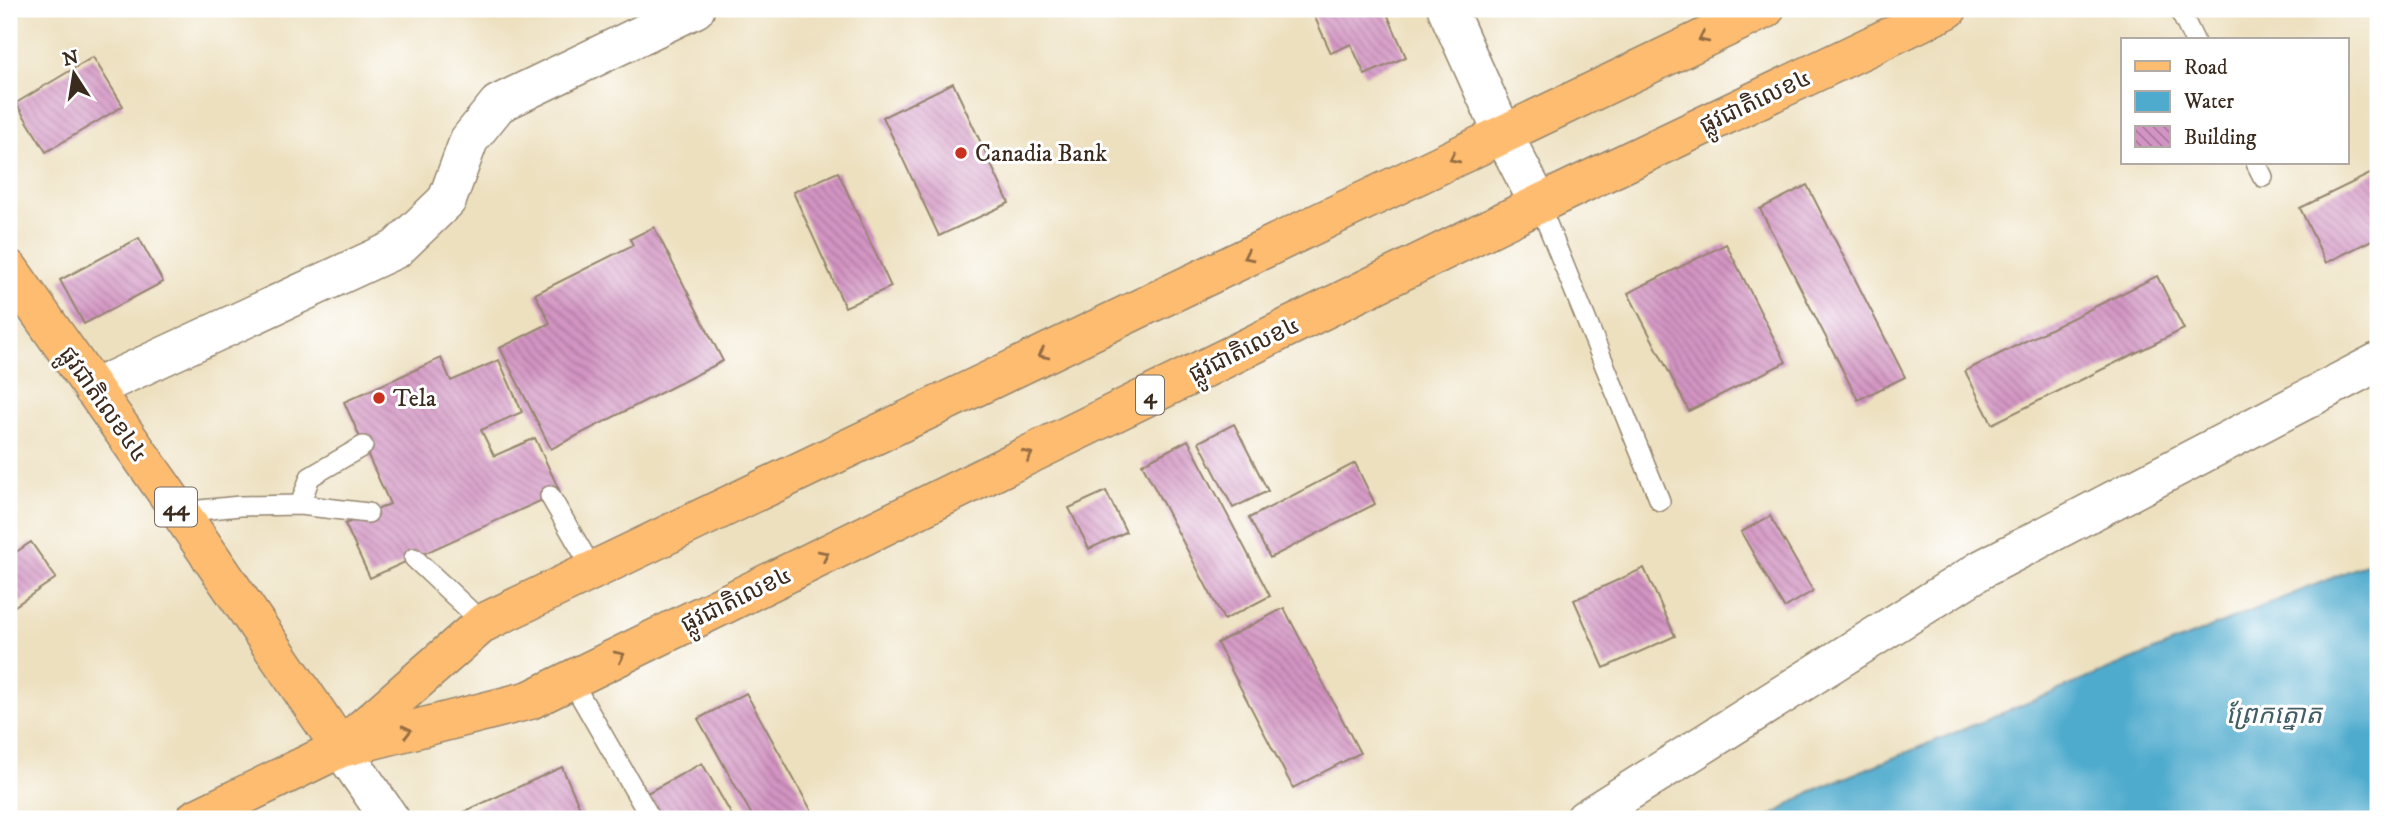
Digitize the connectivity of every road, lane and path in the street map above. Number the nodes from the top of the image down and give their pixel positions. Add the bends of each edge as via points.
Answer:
1 (695, 9) edge
2 (1447, 9) edge
3 (1765, 9) edge
4 (1948, 9) edge
5 (2179, 9) edge
6 (2193, 38) edge
7 (1503, 134) junction
8 (1539, 204) junction
9 (12, 282) edge
10 (2378, 362) edge
11 (93, 390) junction
12 (363, 446) dead end
13 (551, 496) dead end
14 (1660, 501) dead end
15 (300, 506) junction
16 (180, 512) junction
17 (368, 513) dead end
18 (414, 558) dead end
19 (593, 570) junction
20 (483, 623) junction
21 (571, 680) junction
22 (341, 748) junction
23 (195, 819) edge
24 (390, 819) edge
25 (651, 819) edge
26 (1585, 819) edge

1 - 11 street via 498,104 469,140 447,200 396,249
2 - 7 street
3 -> 7 main road, ផ្លូវជាតិលេខ៤ / 4
4 - 8 main road, ផ្លូវជាតិលេខ៤ / 4
5 - 6 lane
7 - 8 street
7 -> 19 main road, ផ្លូវជាតិលេខ៤ / 4
8 - 14 lane
21 -> 8 main road, ផ្លូវជាតិលេខ៤ / 4
9 - 11 main road, ផ្លូវជាតិលេខ៤៤ / 44
10 - 26 street via 1982,569
11 - 16 main road, ផ្លូវជាតិលេខ៤៤ / 44
12 - 15 lane via 310,477
13 - 19 lane
15 - 16 lane
15 - 17 lane
16 - 22 main road, ផ្លូវជាតិលេខ៤៤ / 44
18 - 20 lane
19 - 20 main road, ផ្លូវជាតិលេខ៤ / 4
20 - 22 main road, ផ្លូវជាតិលេខ៤ / 4
22 -> 21 main road, ផ្លូវជាតិលេខ៤ / 4 via 530,700
21 - 25 lane
22 - 23 main road, ផ្លូវជាតិលេខ៤ / 4
22 - 24 street

